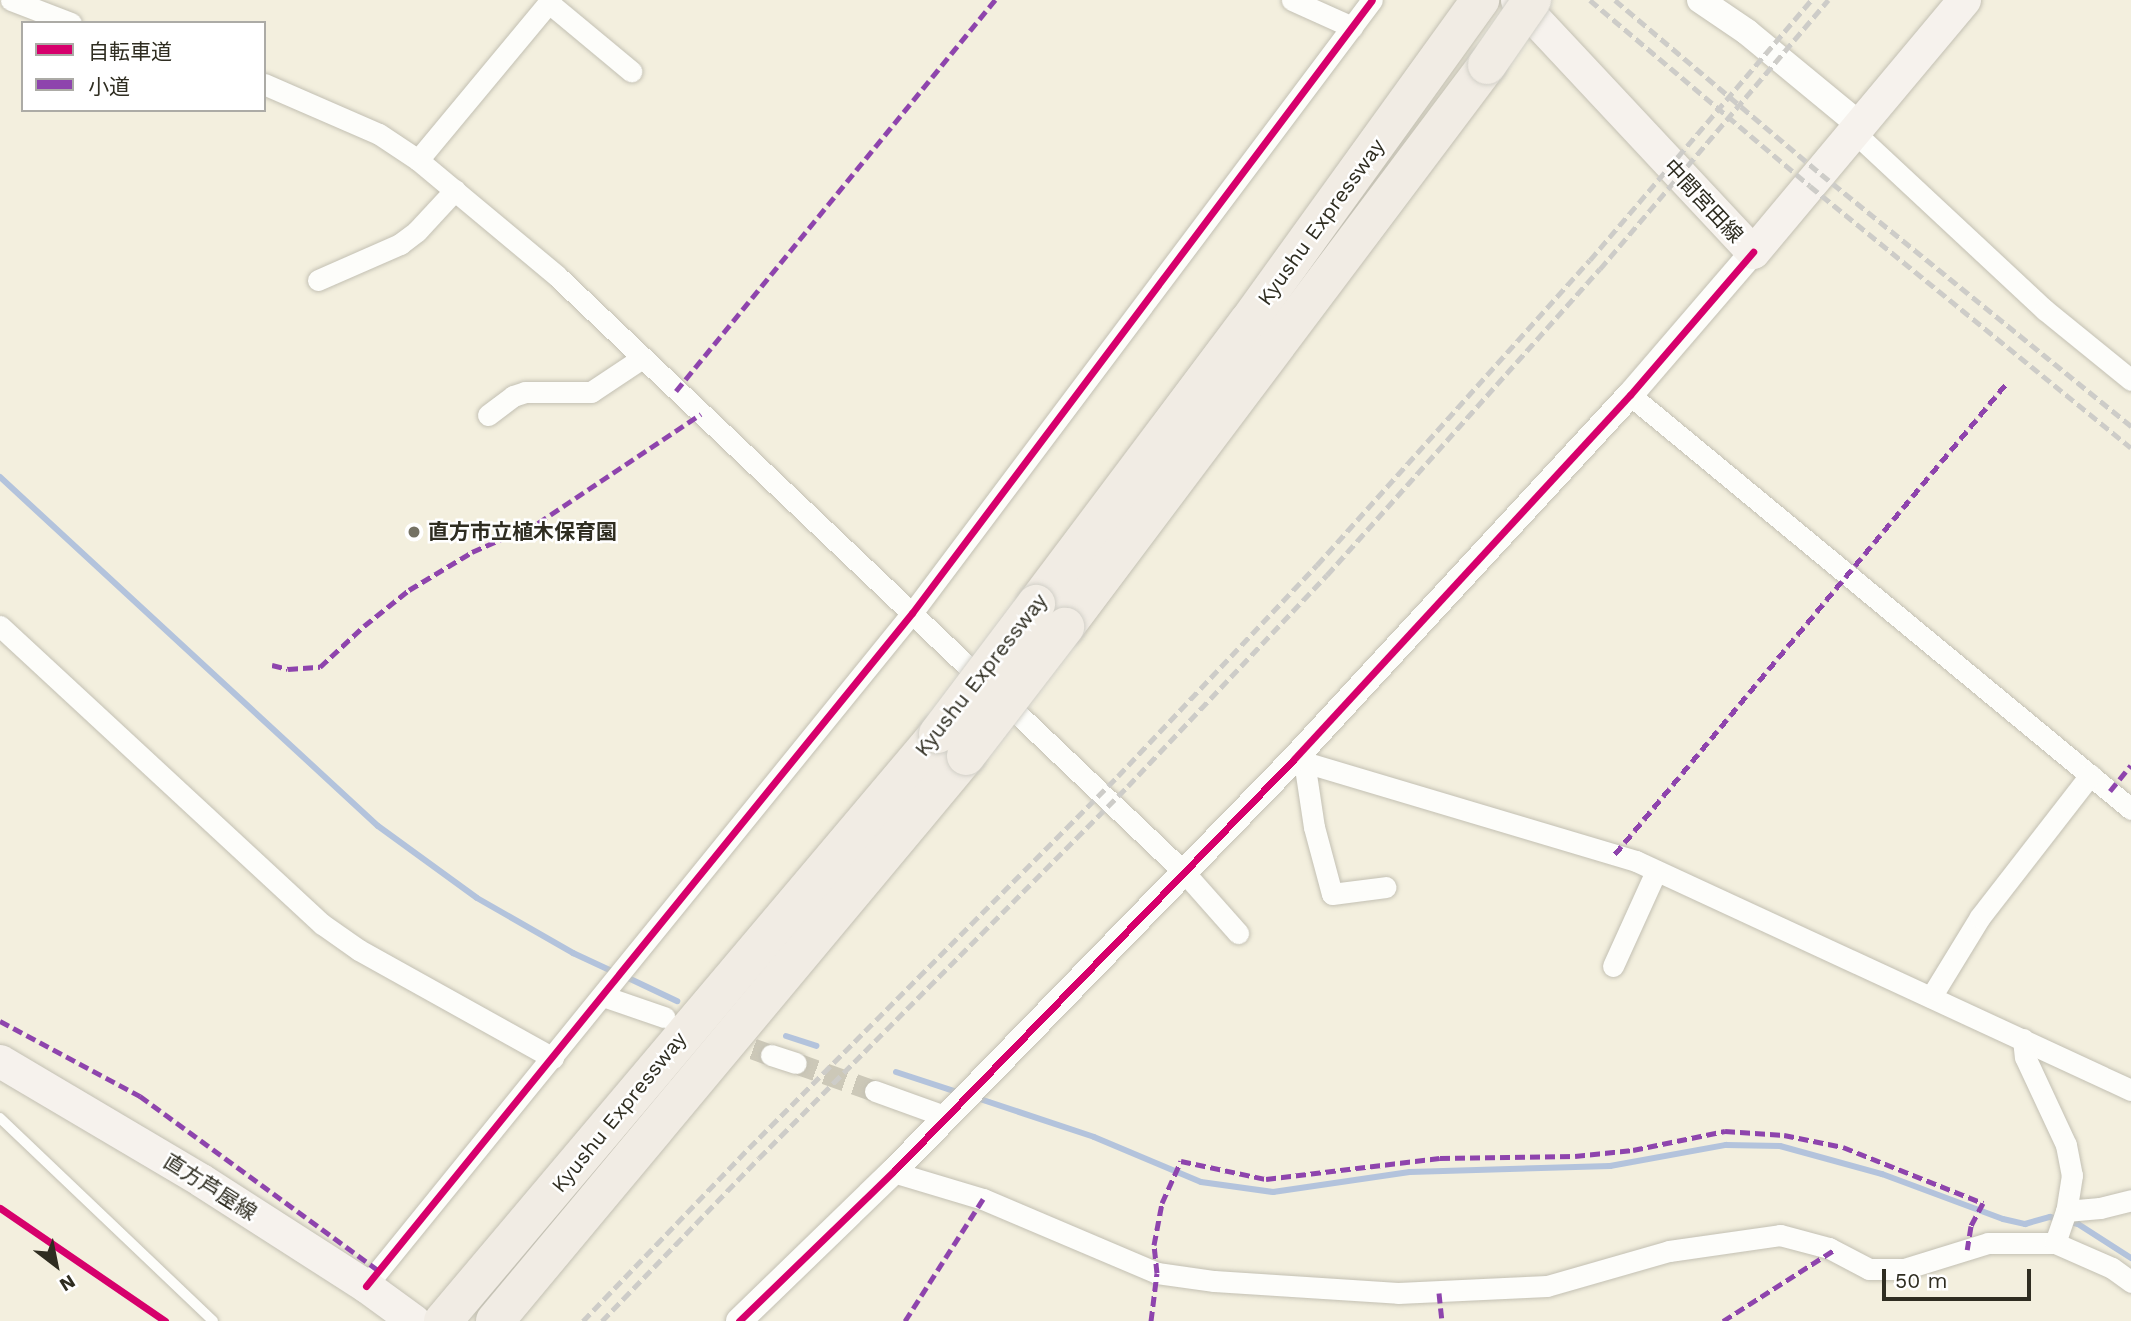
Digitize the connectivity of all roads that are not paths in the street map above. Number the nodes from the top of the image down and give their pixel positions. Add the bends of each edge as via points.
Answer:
1 (11, 0) edge
2 (1292, 0) edge
3 (1372, 0) edge
4 (1480, 0) edge
5 (1517, 0) edge
6 (1532, 0) edge
7 (1700, 0) edge
8 (1964, 0) edge
9 (550, 1) edge
10 (66, 21) edge
11 (1352, 27) junction
12 (631, 71) dead end
13 (266, 85) edge
14 (1857, 128) junction
15 (418, 160) junction
16 (455, 190) junction
17 (1753, 252) junction
18 (318, 280) dead end
19 (642, 358) junction
20 (2131, 380) edge
21 (1630, 394) junction
22 (488, 415) dead end
23 (912, 613) junction
24 (1050, 615) junction
25 (0, 626) edge
26 (952, 745) junction
27 (1299, 760) junction
28 (2090, 775) junction
29 (2131, 809) edge
30 (1656, 871) junction
31 (1183, 872) junction
32 (1386, 887) dead end
33 (1238, 933) dead end
34 (1613, 966) dead end
35 (606, 991) junction
36 (1931, 997) junction
37 (664, 1017) dead end
38 (2023, 1039) junction
39 (771, 1055) tunnel mouth
40 (553, 1058) junction
41 (0, 1061) edge
42 (796, 1063) tunnel mouth
43 (2131, 1090) edge
44 (875, 1091) tunnel mouth
45 (950, 1113) junction
46 (0, 1118) edge
47 (894, 1172) junction
48 (2131, 1200) edge
49 (2066, 1211) junction
50 (2055, 1243) junction
51 (2131, 1282) edge
52 (366, 1286) junction
53 (213, 1321) edge
54 (414, 1321) edge
55 (443, 1321) edge
56 (495, 1321) edge
57 (739, 1321) edge

1 - 10 street
2 - 11 street
3 - 11 street
4 - 24 highway, Kyushu Expressway via 1248,322
5 - 17 main road, 中間宮田線
6 - 24 highway, Kyushu Expressway, bridge via 1487,65
7 - 14 street via 1747,32
8 - 14 main road, 中間宮田線
9 - 12 street
9 - 15 street
11 - 23 street
13 - 15 street via 379,134
14 - 17 main road, 中間宮田線
14 - 20 street via 2045,310
15 - 16 street
16 - 18 street via 400,244
16 - 19 street via 557,276
17 - 21 street
19 - 22 street via 591,392 525,392
19 - 23 street
21 - 27 street
21 - 28 street
23 - 31 street
23 - 35 street
24 - 26 highway, Kyushu Expressway, bridge
25 - 40 street via 321,924 359,950
26 - 55 highway, Kyushu Expressway via 729,979
26 - 56 highway, Kyushu Expressway via 756,1005
27 - 30 street via 1538,830
27 - 31 street
27 - 32 street via 1332,894
28 - 29 street
28 - 36 street via 1980,916
30 - 34 street
30 - 36 street
31 - 33 street
31 - 45 street
35 - 37 street
35 - 40 street
36 - 38 street
38 - 43 street
38 - 49 street via 2025,1057 2066,1145 2072,1175
39 - 42 street
40 - 52 street
41 - 52 main road, 直方芦屋線 via 201,1180
44 - 45 street
45 - 47 street
46 - 53 lane
47 - 50 street via 983,1199 1157,1273 1398,1293 1548,1286 1669,1251 1780,1235 1829,1248 1870,1269 1904,1269 1988,1243
47 - 57 street
48 - 49 street
49 - 50 street
50 - 51 street via 2112,1268
52 - 54 main road, 直方芦屋線

